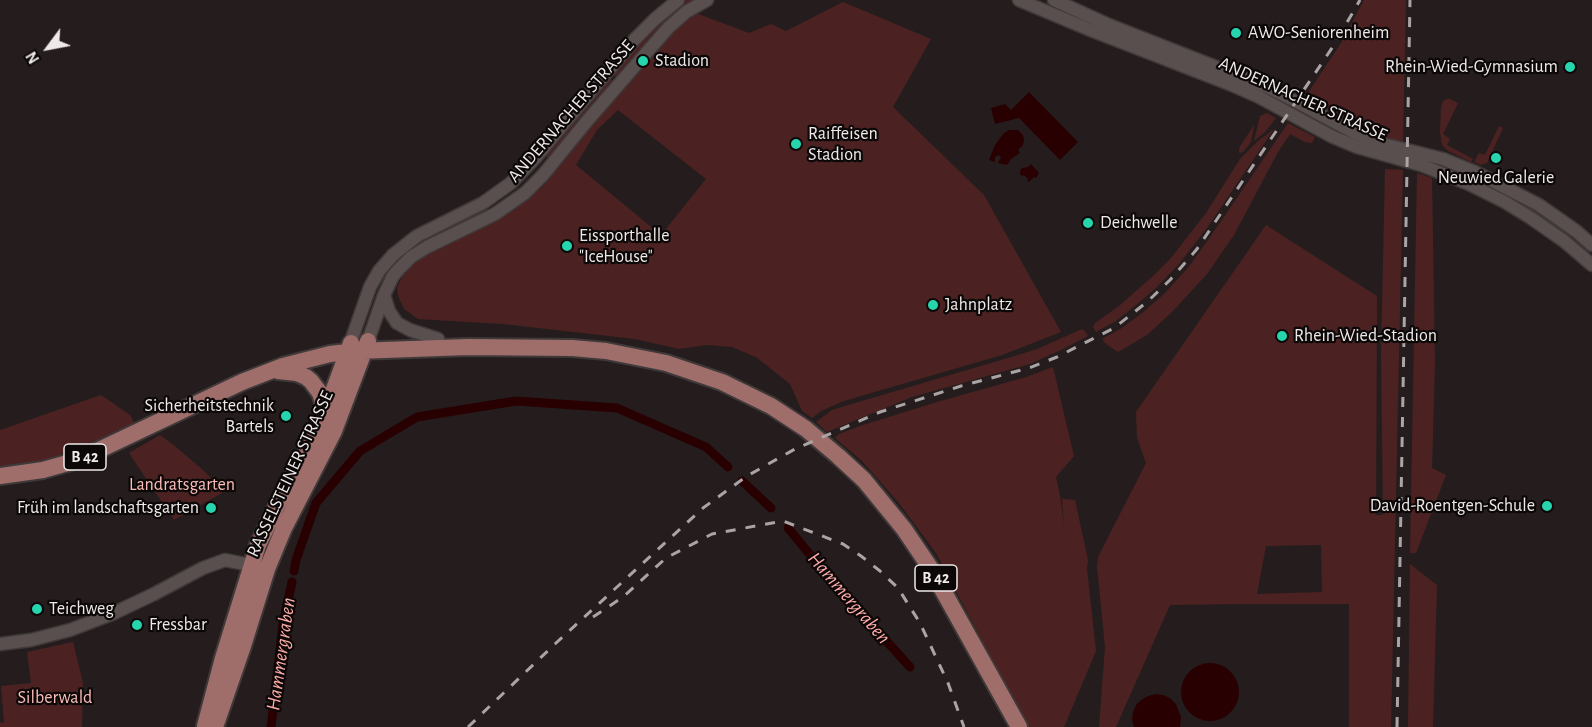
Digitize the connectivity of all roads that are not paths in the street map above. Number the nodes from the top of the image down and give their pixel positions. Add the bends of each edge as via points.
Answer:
1 (678, 0) edge
2 (706, 0) edge
3 (1019, 0) edge
4 (1054, 0) edge
5 (1576, 231) junction
6 (1592, 233) edge
7 (1592, 245) edge
8 (1592, 265) edge
9 (384, 295) junction
10 (438, 339) junction
11 (358, 346) junction
12 (572, 348) junction
13 (271, 370) junction
14 (326, 412) junction
15 (164, 419) junction
16 (0, 476) edge
17 (259, 567) junction
18 (0, 644) edge
19 (204, 727) edge
20 (215, 727) edge
21 (1019, 727) edge

1 - 11 street, ANDERNACHER STRASSE via 635,39 518,177 483,203 417,236 393,255 370,287
2 - 9 street, ANDERNACHER STRASSE via 668,28 531,188 495,214 411,257 393,276
3 - 8 street, ANDERNACHER STRASSE via 1232,85 1357,147 1421,165 1475,187 1532,218
4 - 5 street, ANDERNACHER STRASSE via 1109,26 1267,87 1376,142 1463,166 1526,198
5 - 6 street
5 - 7 street, ANDERNACHER STRASSE
9 - 10 street via 388,311 397,323
9 - 11 street, ANDERNACHER STRASSE
10 - 11 main road, B 42
10 - 12 main road, B 42 via 549,342
11 - 12 main road, B 42
11 - 13 main road, B 42
11 - 14 main road, RASSELSTEINER STRASSE
11 - 15 main road, B 42 via 305,349 275,358 189,401
11 - 17 main road, RASSELSTEINER STRASSE via 334,430 284,528
12 - 21 main road, B 42 via 641,358 722,382 784,414 828,446 877,494 917,548
13 - 14 main road via 306,377 320,393
13 - 15 main road, B 42
14 - 17 main road, RASSELSTEINER STRASSE via 267,526
15 - 16 main road, B 42 via 78,459 43,470
17 - 18 street via 225,560 75,628
17 - 19 main road, RASSELSTEINER STRASSE via 223,658
17 - 20 main road, RASSELSTEINER STRASSE via 242,649

